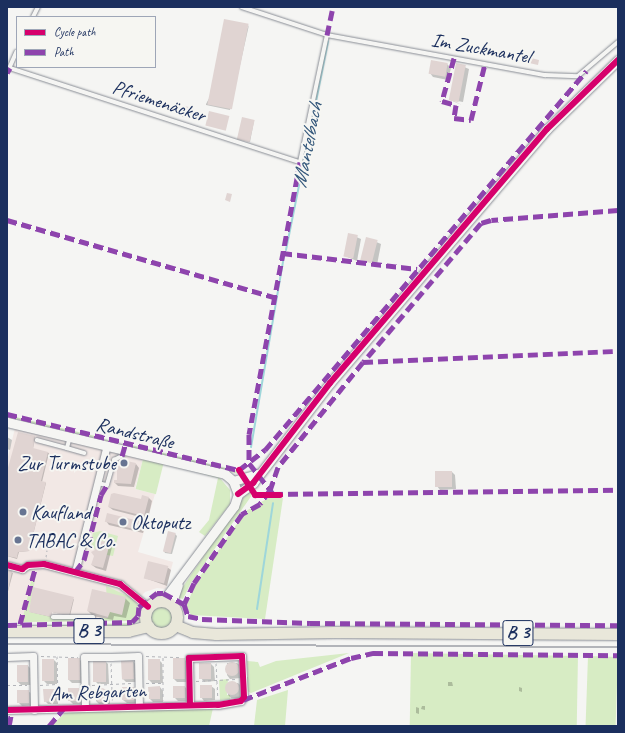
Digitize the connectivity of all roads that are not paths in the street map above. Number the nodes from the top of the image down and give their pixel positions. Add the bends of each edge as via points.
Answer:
1 (38, 7) edge
2 (242, 7) edge
3 (34, 16) edge
4 (327, 35) junction
5 (618, 42) edge
6 (16, 54) edge
7 (618, 60) edge
8 (7, 422) edge
9 (70, 436) junction
10 (36, 440) dead end
11 (107, 445) junction
12 (67, 448) junction
13 (84, 453) dead end
14 (122, 456) dead end
15 (258, 474) junction
16 (234, 481) junction
17 (98, 483) junction
18 (237, 497) junction
19 (7, 565) edge
20 (75, 572) junction
21 (167, 603) junction
22 (148, 607) junction
23 (53, 617) dead end
24 (93, 617) dead end
25 (175, 625) junction
26 (148, 626) junction
27 (7, 631) edge
28 (618, 634) edge
29 (7, 658) edge
30 (190, 705) junction
31 (139, 706) junction
32 (85, 707) junction
33 (7, 710) edge
34 (34, 710) junction

1 - 3 lane
2 - 4 lane, Im Zuckmantel
4 - 5 lane, Im Zuckmantel via 545,75 569,76 578,76 586,71
4 - 6 lane, Pfriemenäcker via 300,162 10,68
7 - 15 street via 547,129 330,383
8 - 9 street, Randstraße
9 - 11 street, Randstraße
9 - 12 lane
10 - 12 lane
11 - 16 street, Randstraße via 225,474
11 - 17 street
12 - 13 lane
14 - 17 lane via 114,460 107,485
15 - 16 street
15 - 18 street via 253,483
16 - 18 street
17 - 20 street
18 - 21 street via 179,581
19 - 20 street via 22,569 28,565 44,564
20 - 22 street via 120,584
21 - 22 main road via 155,602
21 - 25 main road via 176,612
22 - 26 main road via 145,617
23 - 24 lane
25 - 26 main road, B 3 via 162,633
25 - 28 main road, B 3 via 192,632 216,634
26 - 27 main road, B 3 via 128,631
29 - 34 street, Am Rebgarten via 33,656
30 - 30 street, Am Rebgarten via 189,658 242,656 243,700 218,705
30 - 31 street, Am Rebgarten
31 - 32 street, Am Rebgarten
31 - 32 street, Am Rebgarten via 138,656 84,657
32 - 34 street, Am Rebgarten
33 - 34 street, Am Rebgarten

